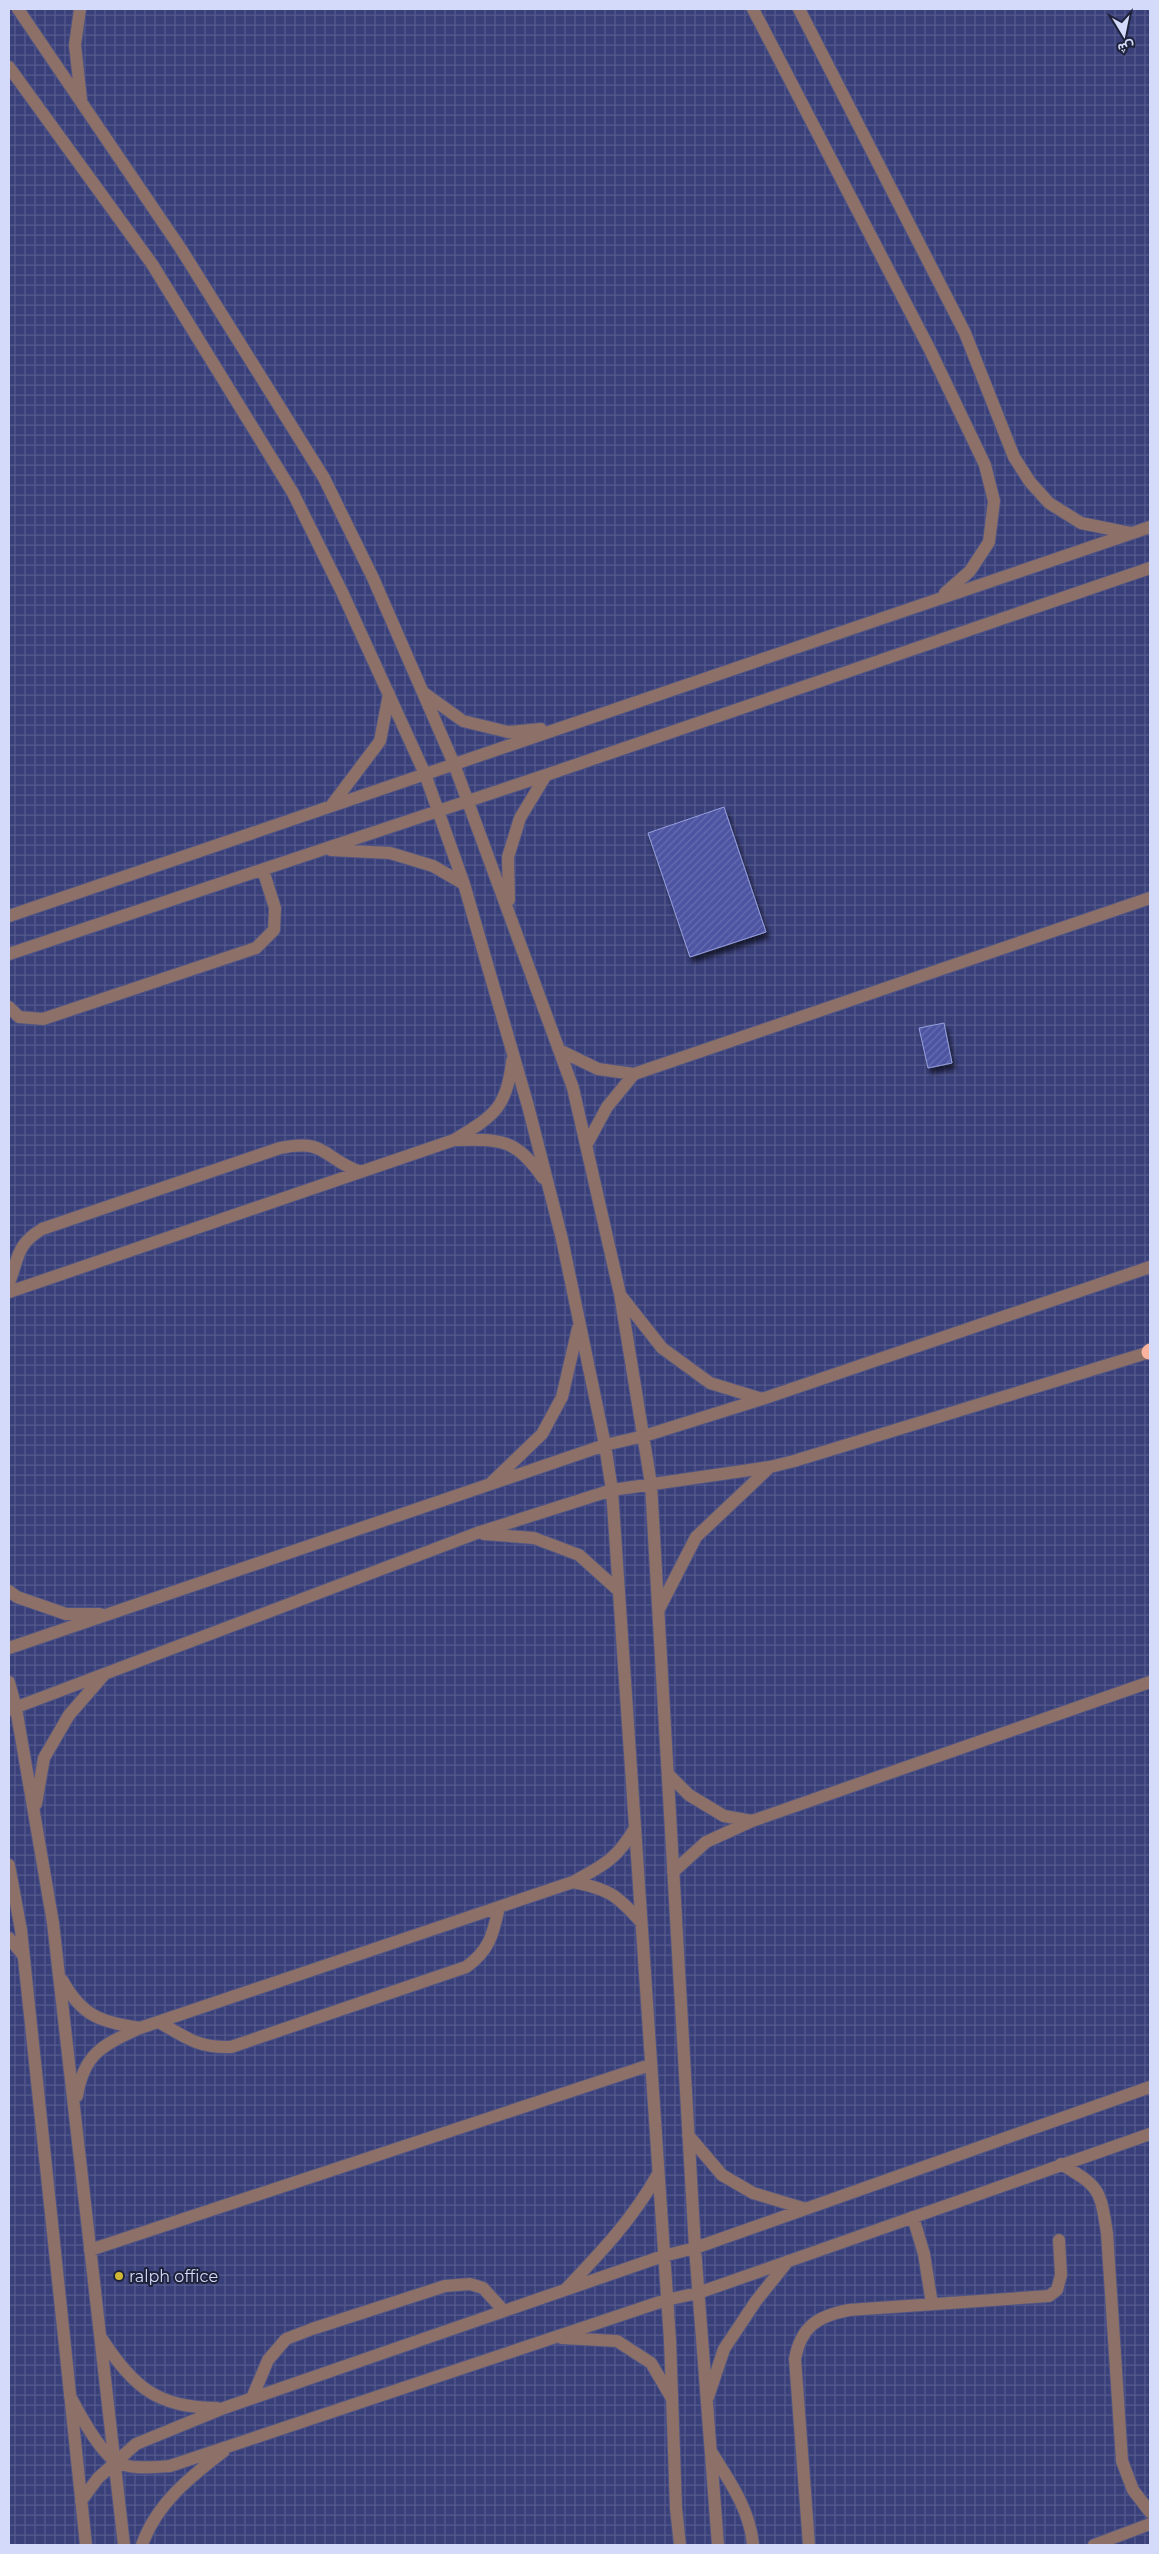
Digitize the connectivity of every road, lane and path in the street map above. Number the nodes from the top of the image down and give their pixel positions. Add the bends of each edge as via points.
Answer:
1 (18, 9) edge
2 (80, 9) edge
3 (753, 9) edge
4 (799, 9) edge
5 (9, 67) edge
6 (9, 86) edge
7 (29, 95) junction
8 (81, 101) junction
9 (1150, 527) edge
10 (1130, 534) junction
11 (1150, 568) edge
12 (941, 597) junction
13 (422, 691) junction
14 (389, 694) junction
15 (561, 728) junction
16 (454, 764) junction
17 (425, 774) junction
18 (546, 775) junction
19 (469, 801) junction
20 (331, 806) junction
21 (440, 811) junction
22 (323, 850) junction
23 (263, 870) junction
24 (464, 884) junction
25 (1150, 898) edge
26 (509, 913) junction
27 (9, 916) edge
28 (9, 954) edge
29 (9, 1007) edge
30 (559, 1050) junction
31 (513, 1054) junction
32 (634, 1074) junction
33 (454, 1140) junction
34 (586, 1144) junction
35 (361, 1172) junction
36 (548, 1186) junction
37 (1150, 1267) edge
38 (9, 1283) edge
39 (9, 1292) edge
40 (620, 1294) junction
41 (579, 1323) junction
42 (1150, 1352) edge
43 (762, 1399) junction
44 (644, 1436) junction
45 (605, 1445) junction
46 (770, 1467) junction
47 (652, 1484) junction
48 (489, 1485) junction
49 (612, 1490) junction
50 (477, 1533) junction
51 (9, 1591) edge
52 (619, 1591) junction
53 (659, 1609) junction
54 (110, 1614) junction
55 (9, 1648) edge
56 (104, 1674) junction
57 (9, 1682) edge
58 (1150, 1682) edge
59 (12, 1709) edge
60 (668, 1774) junction
61 (34, 1814) junction
62 (752, 1821) junction
63 (635, 1828) junction
64 (9, 1865) edge
65 (673, 1872) junction
66 (573, 1882) junction
67 (500, 1906) junction
68 (641, 1922) junction
69 (9, 1938) edge
70 (23, 1957) junction
71 (59, 1975) junction
72 (159, 2022) junction
73 (140, 2028) junction
74 (650, 2065) junction
75 (1150, 2087) edge
76 (74, 2111) junction
77 (1150, 2134) edge
78 (688, 2135) junction
79 (1061, 2164) junction
80 (658, 2174) junction
81 (806, 2209) junction
82 (913, 2217) junction
83 (1059, 2240) dead end
84 (694, 2248) junction
85 (90, 2250) junction
86 (663, 2256) junction
87 (788, 2261) junction
88 (564, 2290) junction
89 (698, 2293) junction
90 (666, 2300) junction
91 (932, 2304) junction
92 (504, 2311) junction
93 (100, 2336) junction
94 (554, 2338) junction
95 (70, 2396) junction
96 (252, 2398) junction
97 (672, 2399) junction
98 (706, 2402) junction
99 (224, 2408) junction
100 (233, 2445) junction
101 (710, 2449) junction
102 (116, 2462) junction
103 (81, 2501) junction
104 (1150, 2512) edge
105 (1150, 2524) edge
106 (86, 2545) edge
107 (124, 2545) edge
108 (142, 2545) edge
109 (680, 2545) edge
110 (718, 2545) edge
111 (753, 2545) edge
112 (809, 2545) edge
113 (1094, 2545) edge

1 - 8 lane
2 - 8 lane via 75,46
3 - 12 lane via 930,350 985,465 994,501 988,542 970,571
4 - 10 lane via 965,333 1014,457 1049,503 1081,523
5 - 7 lane
6 - 7 lane
7 - 14 lane via 152,264 293,493
8 - 13 lane via 181,249 324,478 373,578
9 - 10 lane
10 - 12 lane
11 - 18 lane
12 - 15 lane
13 - 15 lane via 463,721 508,732
13 - 16 lane
14 - 17 lane
14 - 20 lane via 380,741
15 - 16 lane
16 - 17 lane
16 - 19 lane
17 - 20 lane
17 - 21 lane
18 - 19 lane
18 - 26 lane via 520,818 508,857
19 - 21 lane
19 - 26 lane
20 - 27 lane
21 - 22 lane
21 - 24 lane
22 - 23 lane
22 - 24 lane via 390,853 433,866
23 - 28 lane
23 - 29 lane via 275,908 274,930 256,948 43,1019 19,1017
24 - 31 lane
25 - 32 lane
26 - 30 lane
30 - 32 lane via 598,1069
30 - 34 lane via 573,1088
31 - 33 lane via 510,1081 501,1105 488,1119
31 - 36 lane
32 - 34 lane via 606,1106
33 - 35 lane
33 - 36 lane via 491,1139 515,1147 530,1160
34 - 40 lane
35 - 38 lane via 343,1166 315,1146 302,1144 280,1148 42,1229 27,1238 15,1260
35 - 39 lane
36 - 41 lane
37 - 43 lane
40 - 43 lane via 662,1348 710,1383
40 - 44 lane
41 - 45 lane
41 - 48 lane via 562,1397 542,1434
42 - 46 lane
43 - 44 lane
44 - 45 lane
44 - 47 lane
45 - 48 lane
45 - 49 lane
46 - 47 lane
46 - 53 lane via 696,1537
47 - 49 lane
47 - 53 lane
48 - 54 lane
49 - 50 lane
49 - 52 lane
50 - 52 lane via 534,1538 579,1555
50 - 56 lane
51 - 54 lane via 17,1597 66,1614
52 - 63 lane
53 - 60 lane
54 - 55 lane
56 - 59 lane
56 - 61 lane via 69,1715 44,1758
57 - 59 lane
58 - 62 lane
59 - 61 lane
60 - 62 lane via 690,1795 724,1816
60 - 65 lane
61 - 71 lane
62 - 65 lane via 706,1842
63 - 66 lane via 623,1849 602,1866
63 - 68 lane
64 - 70 lane
65 - 78 lane
66 - 67 lane
66 - 68 lane via 598,1887 621,1899
67 - 72 lane
67 - 72 lane via 493,1936 482,1956 466,1967 231,2047 214,2048 194,2043
68 - 74 lane
69 - 70 lane
70 - 95 lane
71 - 73 lane via 72,1998 87,2013 111,2024
71 - 76 lane
72 - 73 lane
73 - 76 lane via 109,2043 90,2058 80,2076
74 - 80 lane
74 - 85 lane
75 - 81 lane
76 - 85 lane
77 - 79 lane
78 - 81 lane via 722,2175 753,2193
78 - 84 lane
79 - 82 lane
79 - 104 lane via 1089,2180 1102,2199 1122,2461 1133,2490
80 - 86 lane
80 - 88 lane via 633,2215
81 - 84 lane
82 - 87 lane
82 - 91 lane via 924,2254
83 - 91 lane via 1061,2275 1057,2290 1049,2296
84 - 86 lane
84 - 89 lane
85 - 93 lane
86 - 88 lane
86 - 90 lane
87 - 89 lane
87 - 98 lane via 724,2349
88 - 92 lane
89 - 90 lane
89 - 98 lane
90 - 94 lane
90 - 97 lane
91 - 112 lane via 828,2314 812,2324 798,2342 795,2359
92 - 96 lane
92 - 96 lane via 483,2288 470,2284 445,2286 312,2329 286,2339 268,2360
93 - 99 lane via 134,2382 162,2399 189,2408
93 - 102 lane
94 - 97 lane via 617,2341 651,2364
94 - 100 lane
95 - 102 lane via 97,2441
95 - 103 lane
96 - 99 lane
97 - 109 lane
98 - 101 lane
99 - 102 lane via 136,2444
100 - 102 lane via 170,2466 144,2468
100 - 108 lane via 186,2480 149,2525
101 - 110 lane
101 - 111 lane via 748,2518
102 - 103 lane via 98,2478
102 - 107 lane
103 - 106 lane
105 - 113 lane

